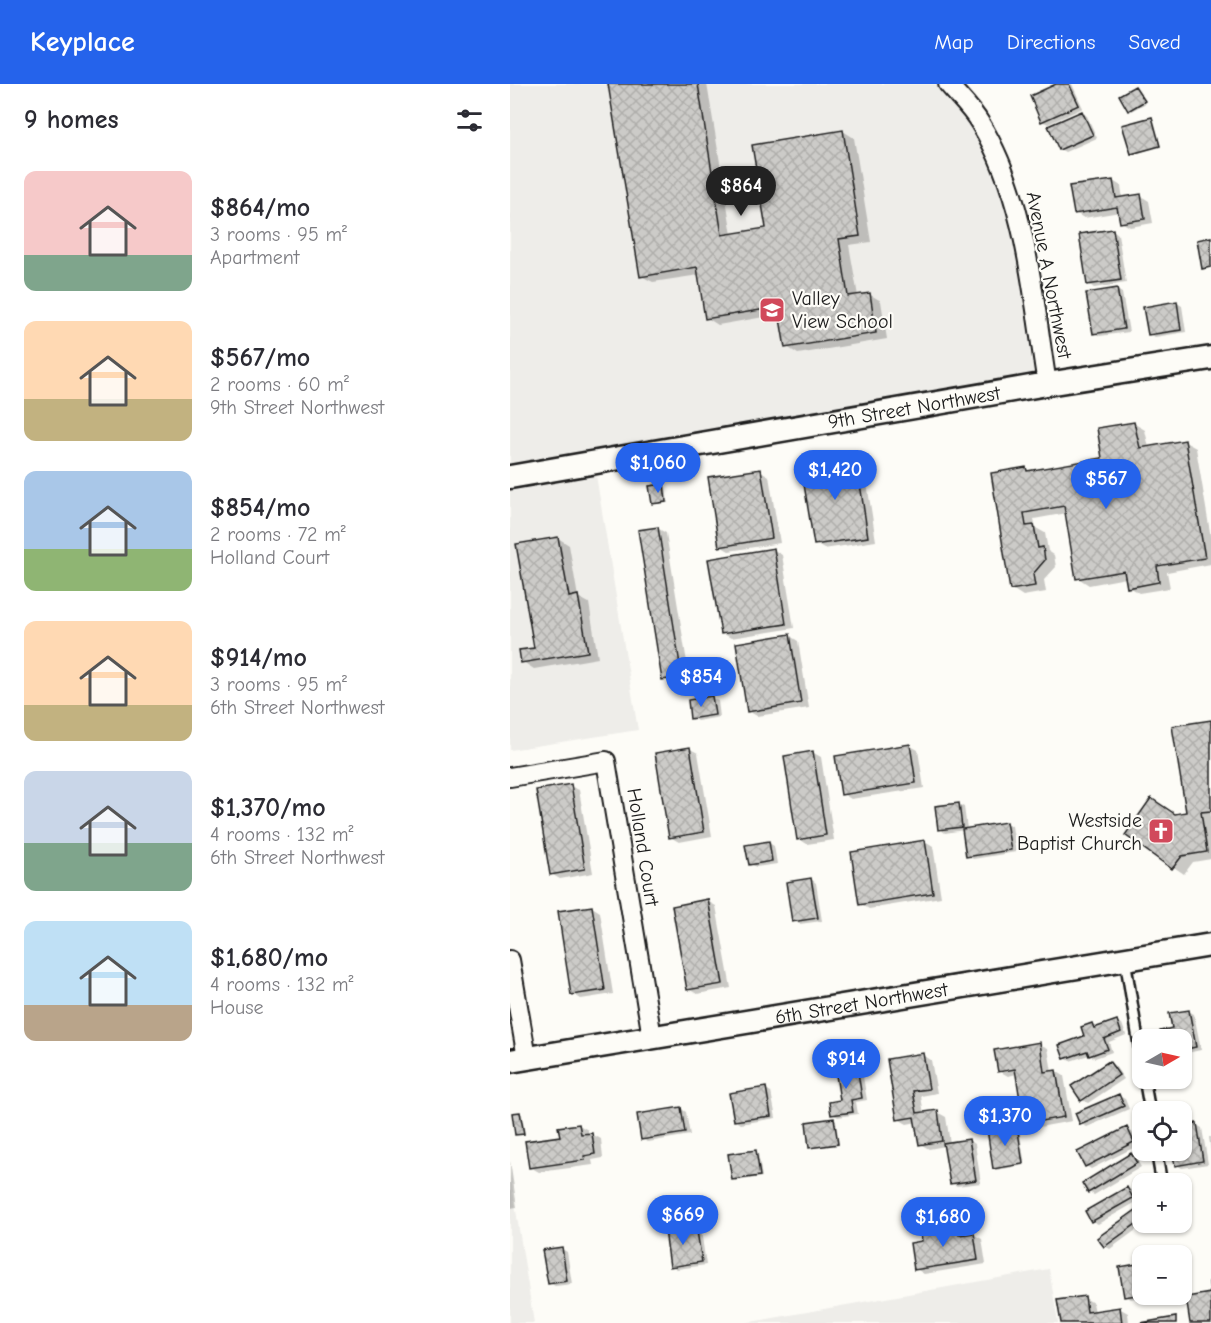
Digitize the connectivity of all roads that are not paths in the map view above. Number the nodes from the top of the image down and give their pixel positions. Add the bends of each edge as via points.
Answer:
1 (948, 84) edge
2 (1211, 358) edge
3 (1047, 384) junction
4 (510, 477) edge
5 (510, 777) edge
6 (1211, 945) edge
7 (1125, 959) junction
8 (510, 960) edge
9 (1136, 1029) edge
10 (652, 1037) junction
11 (519, 1060) edge

1 - 3 street, Avenue A Northwest via 980,122 1004,170 1023,236
2 - 3 street, 9th Street Northwest
3 - 4 street, 9th Street Northwest
5 - 10 street, Holland Court via 606,761
6 - 7 street, 6th Street Northwest
7 - 9 lane
7 - 10 street, 6th Street Northwest
8 - 11 street
10 - 11 street, 6th Street Northwest

